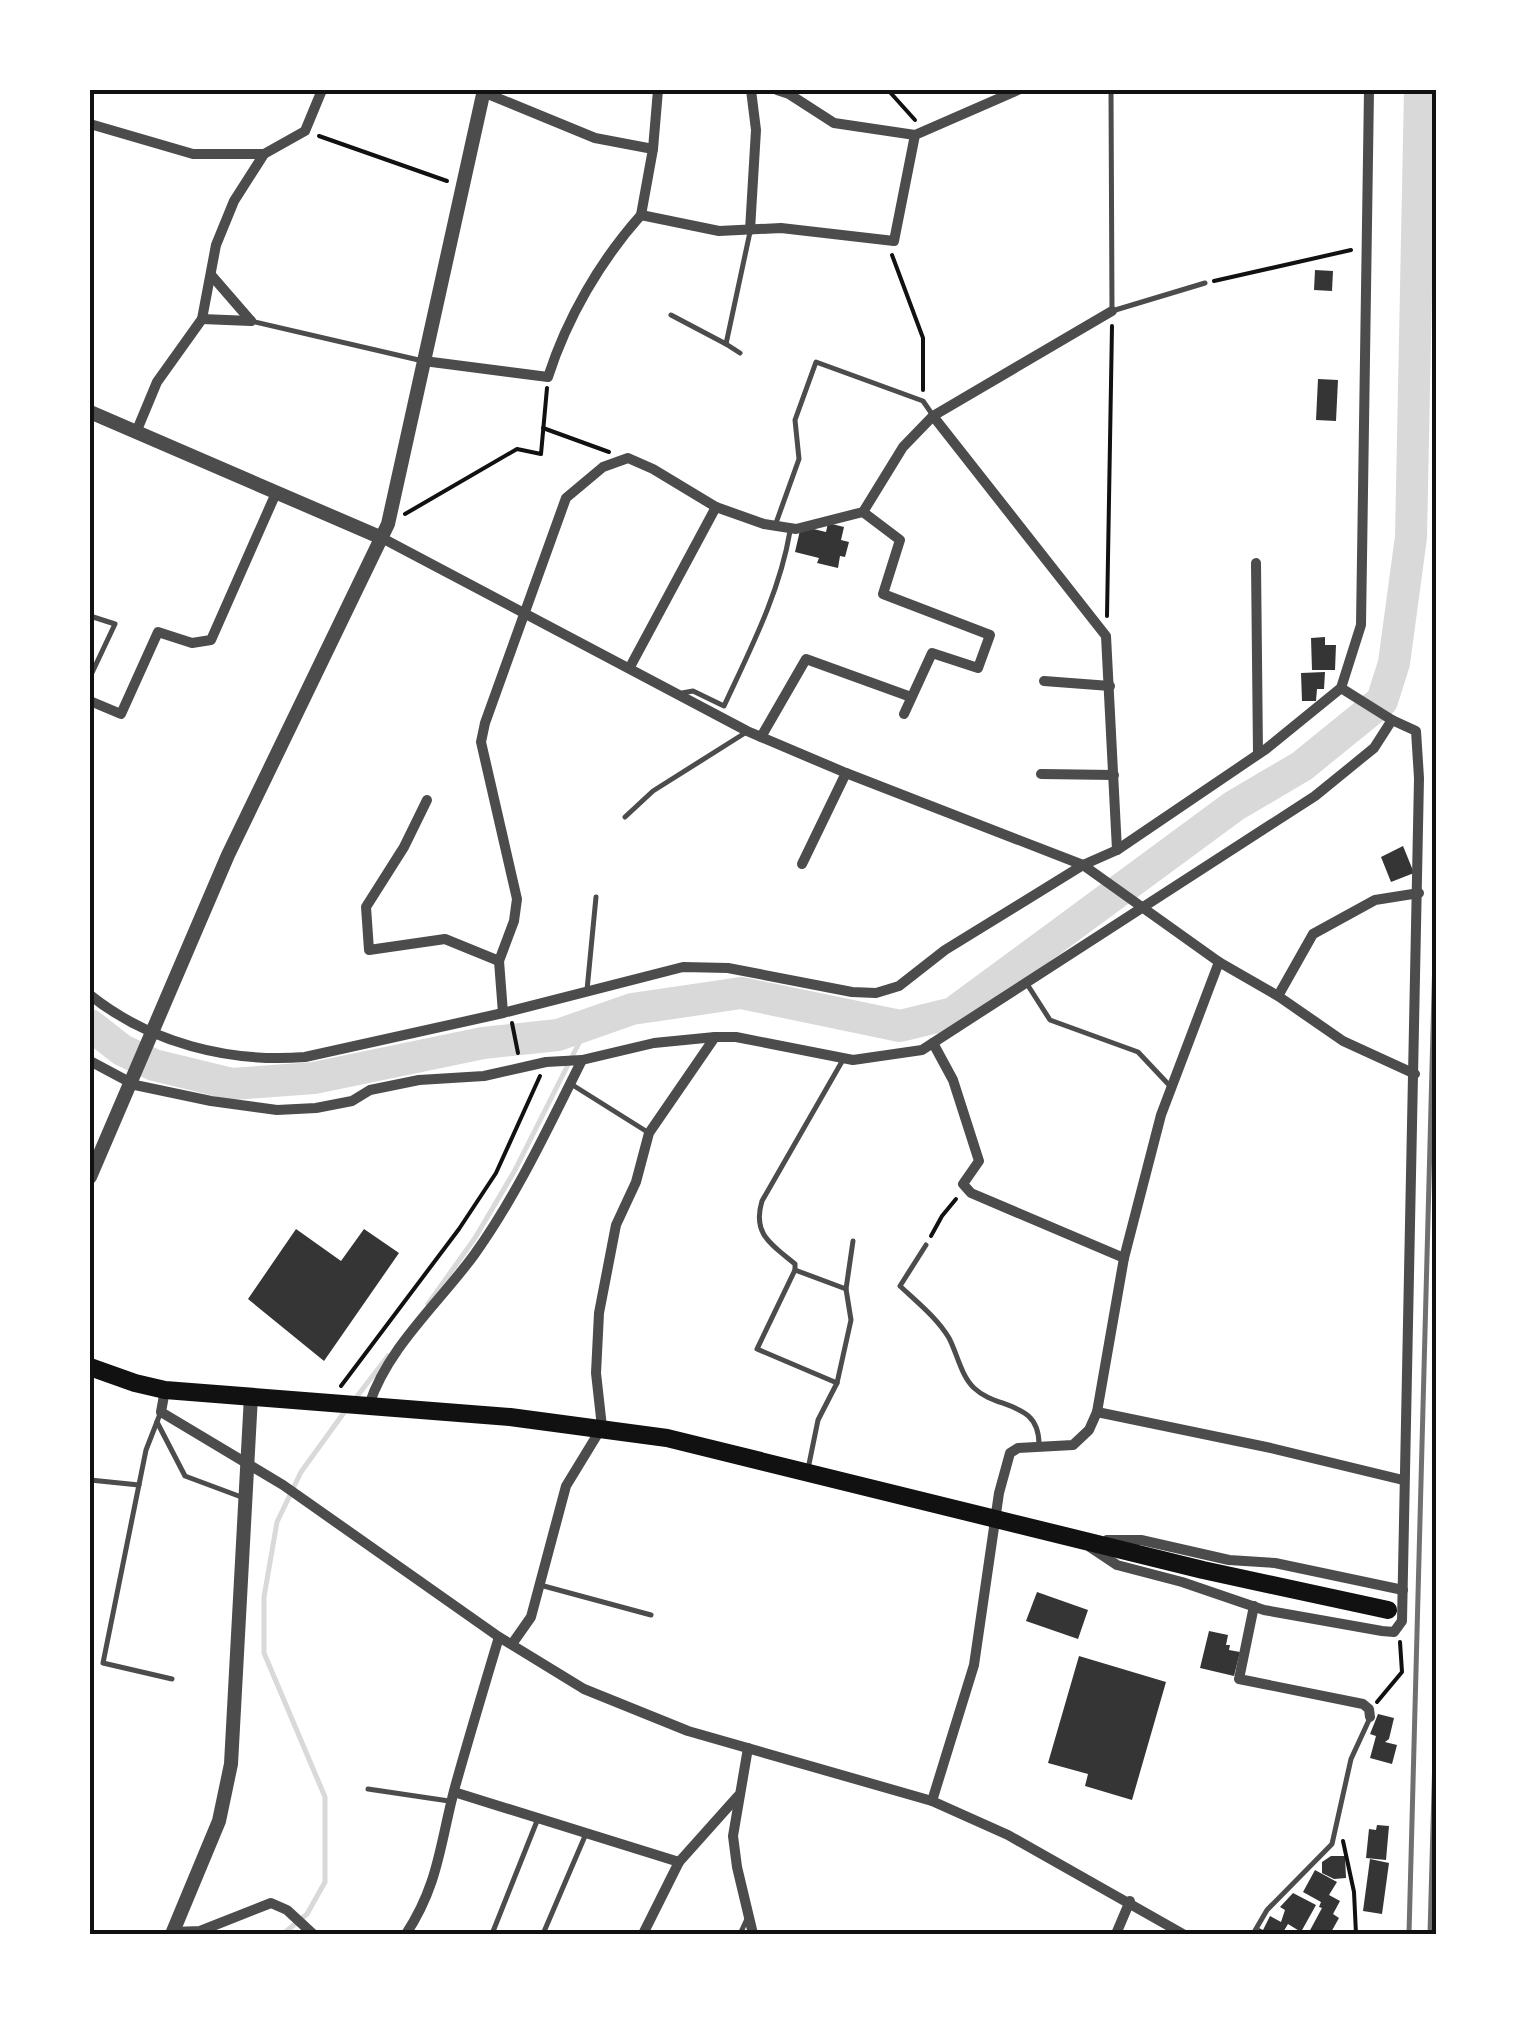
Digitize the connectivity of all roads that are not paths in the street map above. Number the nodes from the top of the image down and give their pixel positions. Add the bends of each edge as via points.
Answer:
1 (322, 90) edge
2 (658, 90) edge
3 (751, 90) edge
4 (777, 90) edge
5 (1018, 90) edge
6 (1111, 90) edge
7 (1370, 90) edge
8 (484, 91) edge
9 (90, 124) edge
10 (920, 133) junction
11 (653, 148) junction
12 (264, 154) junction
13 (641, 215) junction
14 (750, 230) junction
15 (212, 276) junction
16 (1205, 284) road end
17 (1112, 311) junction
18 (671, 316) dead end
19 (202, 319) junction
20 (251, 321) junction
21 (726, 344) junction
22 (740, 353) dead end
23 (424, 362) junction
24 (91, 412) edge
25 (934, 416) junction
26 (138, 430) junction
27 (276, 494) junction
28 (716, 507) junction
29 (863, 512) junction
30 (774, 526) junction
31 (790, 528) junction
32 (385, 531) junction
33 (1256, 563) dead end
34 (526, 613) junction
35 (90, 616) edge
36 (630, 667) junction
37 (90, 677) edge
38 (1044, 681) dead end
39 (1110, 686) junction
40 (1341, 688) junction
41 (680, 694) junction
42 (911, 697) junction
43 (90, 701) edge
44 (904, 714) dead end
45 (1392, 720) junction
46 (747, 731) junction
47 (1416, 731) junction
48 (1431, 732) dead end
49 (760, 737) junction
50 (1258, 754) junction
51 (846, 773) junction
52 (1041, 774) dead end
53 (1114, 776) junction
54 (426, 800) dead end
55 (625, 817) dead end
56 (1117, 850) junction
57 (802, 864) dead end
58 (1083, 865) junction
59 (1418, 893) junction
60 (596, 897) dead end
61 (1142, 904) junction
62 (499, 961) junction
63 (1219, 962) junction
64 (1025, 981) junction
65 (587, 990) junction
66 (90, 995) edge
67 (1278, 996) junction
68 (507, 1017) junction
69 (148, 1037) junction
70 (715, 1037) junction
71 (933, 1042) junction
72 (844, 1058) junction
73 (582, 1060) junction
74 (90, 1061) edge
75 (1416, 1074) junction
76 (130, 1079) junction
77 (570, 1084) junction
78 (1172, 1088) junction
79 (649, 1133) junction
80 (90, 1177) edge
81 (852, 1241) dead end
82 (926, 1245) road end
83 (1124, 1258) junction
84 (795, 1270) junction
85 (846, 1290) junction
86 (90, 1367) edge
87 (838, 1384) junction
88 (165, 1390) junction
89 (251, 1396) junction
90 (370, 1405) junction
91 (1098, 1412) junction
92 (159, 1417) junction
93 (602, 1427) junction
94 (1039, 1446) junction
95 (247, 1462) junction
96 (807, 1472) junction
97 (90, 1480) edge
98 (1403, 1480) junction
99 (139, 1486) junction
100 (246, 1499) junction
101 (995, 1520) junction
102 (1081, 1540) junction
103 (538, 1584) junction
104 (1403, 1590) junction
105 (1254, 1606) junction
106 (1388, 1610) dead end
107 (651, 1614) dead end
108 (498, 1637) junction
109 (512, 1644) junction
110 (172, 1678) dead end
111 (1370, 1713) joint
112 (748, 1748) junction
113 (368, 1790) dead end
114 (739, 1795) junction
115 (453, 1797) junction
116 (932, 1801) junction
117 (538, 1818) junction
118 (586, 1833) junction
119 (679, 1862) junction
120 (1130, 1901) junction
121 (749, 1916) junction
122 (172, 1933) edge
123 (313, 1934) edge
124 (406, 1934) edge
125 (492, 1934) edge
126 (543, 1934) edge
127 (643, 1934) edge
128 (740, 1934) edge
129 (753, 1934) edge
130 (1116, 1934) edge
131 (1183, 1934) edge
132 (1254, 1934) edge

1 - 12 street via 305,131
2 - 11 street
3 - 14 street via 756,130
4 - 10 street via 834,123
5 - 10 street
6 - 17 lane
7 - 40 street via 1361,625
8 - 11 street via 594,138
8 - 23 street
9 - 12 street via 193,154
10 - 14 street via 894,242
11 - 13 street
12 - 15 street via 234,201 216,244
13 - 14 street via 719,232
13 - 23 street via 613,246 560,341 548,377
14 - 21 lane
15 - 19 street
15 - 20 street
16 - 17 lane
17 - 25 street
18 - 21 lane
19 - 20 street
19 - 26 street via 157,382
20 - 23 lane
21 - 22 lane
23 - 32 street
24 - 26 street
25 - 29 street via 903,446
25 - 30 lane via 922,401 816,362 795,420 799,459
25 - 39 street via 1106,636
26 - 27 street
27 - 32 street
27 - 43 street via 211,640 192,643 158,632 120,714
28 - 30 street
28 - 34 street via 628,458 604,467 566,498
28 - 36 street
29 - 31 street
29 - 42 street via 900,540 883,594 990,635 978,668 932,653
30 - 31 street
31 - 41 lane via 774,594 724,706 693,691
32 - 34 street
32 - 69 street
33 - 50 street
34 - 36 street
34 - 62 street via 481,742 517,899
35 - 37 lane via 115,624
36 - 41 street
38 - 39 street
39 - 53 street
40 - 45 street
40 - 50 street
41 - 46 street
42 - 44 street
42 - 49 street via 806,659
45 - 47 street
45 - 61 street via 1374,748 1328,786
46 - 49 street
46 - 55 lane via 653,791
47 - 48 street
47 - 59 street
49 - 51 street
50 - 56 street
51 - 57 street
51 - 58 street
52 - 53 street
53 - 56 street
54 - 62 street via 366,907 369,950 446,939
56 - 58 street
58 - 61 street
58 - 65 street via 899,986 876,993 684,967
59 - 67 street via 1374,900 1313,934
59 - 75 street
60 - 65 lane
61 - 63 street
61 - 64 street
62 - 68 street
63 - 67 street
63 - 78 street
64 - 71 street
64 - 78 lane via 1050,1020 1138,1052
65 - 68 street
66 - 69 street
67 - 75 street via 1343,1041
68 - 69 street via 279,1059 222,1055
69 - 76 street
70 - 72 street
70 - 73 street
70 - 79 street
71 - 72 street via 894,1056
71 - 83 street via 980,1161 963,1184 966,1194
72 - 84 lane via 757,1218 759,1231
73 - 76 street via 420,1080 316,1108 278,1110 210,1102
73 - 77 street
74 - 76 street
75 - 98 street
76 - 80 street
77 - 79 lane
77 - 90 street via 508,1201 378,1379
78 - 83 street
79 - 93 street via 605,1272 596,1373
81 - 85 lane
82 - 94 lane via 900,1286 940,1326 969,1384 1034,1422
83 - 91 street
84 - 85 lane
84 - 87 lane via 757,1349
85 - 87 lane via 851,1320
86 - 88 main road
87 - 96 lane via 818,1420
88 - 89 main road
88 - 92 street
89 - 90 main road
89 - 95 street
90 - 93 main road
91 - 94 street via 1082,1440
91 - 98 street
92 - 95 street
92 - 99 lane
92 - 100 lane via 185,1476
93 - 96 main road
93 - 103 street via 566,1486
94 - 101 street via 1010,1453
95 - 100 street
95 - 108 street
96 - 101 main road
97 - 99 lane
98 - 104 street
99 - 110 lane via 103,1663
100 - 122 street via 231,1764 219,1821
101 - 102 main road
101 - 116 street via 974,1665
102 - 104 street via 1141,1540
102 - 105 street via 1117,1565
102 - 106 main road
103 - 107 lane
103 - 109 street via 532,1617
104 - 105 street via 1402,1621 1394,1632
105 - 111 street via 1238,1680 1362,1704
108 - 109 street
108 - 115 street
109 - 112 street via 601,1697
111 - 132 lane via 1351,1759 1332,1844 1267,1910
112 - 114 street
112 - 116 street
113 - 115 lane
114 - 119 street
114 - 121 street via 733,1836
115 - 117 street
115 - 124 street via 428,1896
116 - 120 street
117 - 118 street
117 - 125 lane
118 - 119 street
118 - 126 lane
119 - 127 street
120 - 130 street
120 - 131 street
121 - 128 lane
121 - 129 street
122 - 123 street via 200,1931 271,1903

